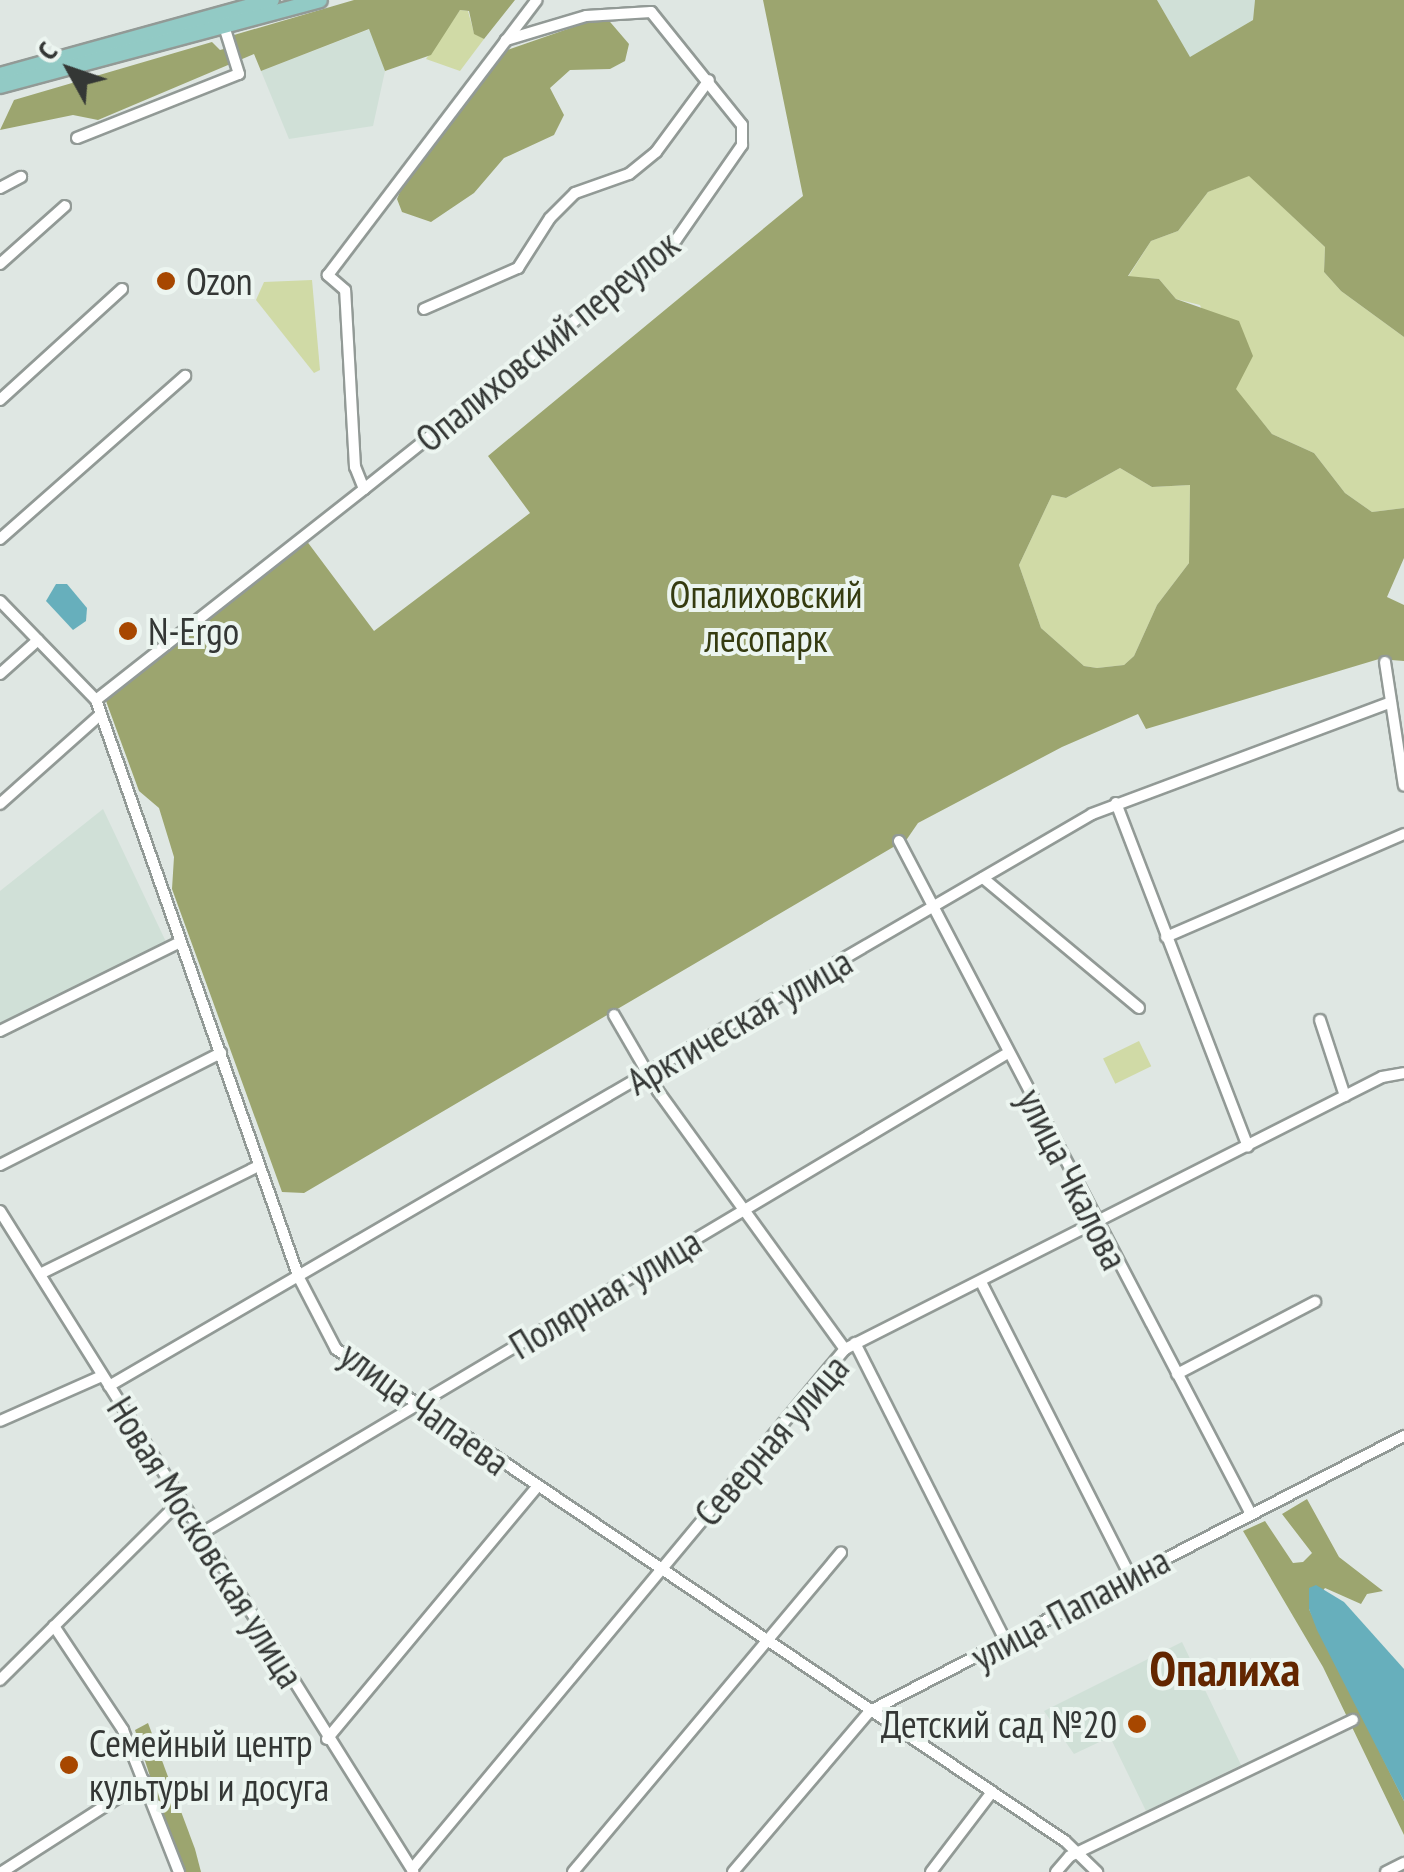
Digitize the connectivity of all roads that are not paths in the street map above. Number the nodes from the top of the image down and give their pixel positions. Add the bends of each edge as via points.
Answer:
1 (272, 0) edge
2 (320, 0) edge
3 (537, 0) edge
4 (224, 26) junction
5 (506, 40) junction
6 (0, 75) edge
7 (709, 80) junction
8 (0, 86) edge
9 (78, 138) dead end
10 (21, 177) dead end
11 (0, 188) edge
12 (65, 206) dead end
13 (0, 264) edge
14 (122, 289) dead end
15 (424, 309) dead end
16 (186, 376) dead end
17 (0, 400) edge
18 (364, 489) junction
19 (0, 539) edge
20 (0, 601) edge
21 (38, 640) junction
22 (1385, 662) dead end
23 (0, 674) edge
24 (96, 700) junction
25 (1391, 702) junction
26 (100, 715) junction
27 (1404, 786) edge
28 (1116, 803) junction
29 (0, 804) edge
30 (1404, 834) edge
31 (898, 842) dead end
32 (984, 878) junction
33 (938, 906) junction
34 (1166, 937) junction
35 (180, 942) junction
36 (1138, 1008) dead end
37 (614, 1015) dead end
38 (1320, 1020) dead end
39 (0, 1031) edge
40 (220, 1053) junction
41 (1008, 1053) junction
42 (1404, 1073) edge
43 (648, 1074) junction
44 (1345, 1096) junction
45 (1248, 1146) junction
46 (0, 1165) edge
47 (259, 1166) junction
48 (744, 1209) junction
49 (0, 1210) edge
50 (1095, 1225) junction
51 (40, 1274) junction
52 (299, 1278) junction
53 (981, 1282) junction
54 (1315, 1302) dead end
55 (850, 1346) junction
56 (1177, 1374) junction
57 (106, 1381) junction
58 (417, 1407) junction
59 (0, 1421) edge
60 (1404, 1436) edge
61 (536, 1487) junction
62 (181, 1500) junction
63 (1251, 1514) junction
64 (202, 1534) junction
65 (841, 1553) dead end
66 (660, 1571) junction
67 (1130, 1576) junction
68 (54, 1626) junction
69 (767, 1641) junction
70 (1006, 1642) junction
71 (0, 1680) edge
72 (870, 1711) junction
73 (1353, 1720) dead end
74 (328, 1739) junction
75 (144, 1780) junction
76 (992, 1792) junction
77 (1080, 1853) junction
78 (1404, 1863) edge
79 (413, 1871) edge
80 (2, 1872) edge
81 (178, 1872) edge
82 (573, 1872) edge
83 (733, 1872) edge
84 (931, 1872) edge
85 (1056, 1872) edge
86 (1097, 1872) edge
87 (1386, 1872) edge

1 - 6 main road
2 - 4 main road
3 - 5 street
4 - 8 main road
4 - 9 street via 239,74
5 - 7 street, Опалиховский переулок via 586,16 651,12
5 - 18 street via 328,274 344,290 355,467
7 - 15 street, Опалиховский переулок via 656,152 630,174 576,193 550,218 518,268
7 - 18 street, Опалиховский переулок via 744,135 684,232
10 - 11 street
12 - 13 street
14 - 17 street
16 - 19 street
18 - 24 street
20 - 21 street, улица Чапаева
21 - 23 street
21 - 24 street, улица Чапаева
22 - 25 street
24 - 26 street, улица Чапаева
25 - 27 street
25 - 28 street, Арктическая улица
26 - 29 street
26 - 35 street, улица Чапаева
28 - 32 street, Арктическая улица
28 - 34 street
30 - 34 street
31 - 33 street, улица Чкалова
32 - 33 street, Арктическая улица
32 - 36 street
33 - 41 street, улица Чкалова
33 - 43 street, Арктическая улица
34 - 45 street
35 - 39 street
35 - 40 street, улица Чапаева
37 - 43 street
38 - 44 street
40 - 46 street
40 - 47 street, улица Чапаева
41 - 48 street, Полярная улица
41 - 50 street, улица Чкалова
42 - 44 street, Северная улица
43 - 48 street
43 - 52 street, Арктическая улица
44 - 45 street, Северная улица
45 - 50 street, Северная улица
47 - 51 street
47 - 52 street, улица Чапаева
48 - 55 street
48 - 58 street, Полярная улица
49 - 51 street, Новая Московская улица
50 - 53 street, Северная улица
50 - 56 street, улица Чкалова
51 - 57 street, Новая Московская улица
52 - 57 street, Арктическая улица
52 - 58 street, улица Чапаева via 336,1349
53 - 55 street, Северная улица
53 - 67 street
54 - 56 street
55 - 66 street, Северная улица
55 - 70 street
56 - 63 street, улица Чкалова
57 - 59 street, Арктическая улица
57 - 62 street, Новая Московская улица
58 - 61 street, улица Чапаева
58 - 64 street, Полярная улица
60 - 63 street, улица Папанина
61 - 66 street, улица Чапаева
61 - 74 street
62 - 64 street, Новая Московская улица
62 - 68 street
63 - 67 street, улица Папанина
64 - 74 street, Новая Московская улица
65 - 69 street
66 - 69 street, улица Чапаева
66 - 79 street, Северная улица
67 - 70 street, улица Папанина
68 - 71 street
68 - 75 street via 123,1730
69 - 72 street, улица Чапаева
69 - 82 street
70 - 72 street, улица Папанина
72 - 76 street, улица Чапаева
72 - 83 street, улица Папанина
73 - 77 street
74 - 79 street, Новая Московская улица
75 - 80 street
75 - 81 street
76 - 77 street, улица Чапаева
76 - 84 street
77 - 85 street
77 - 86 street, улица Чапаева
78 - 87 street

